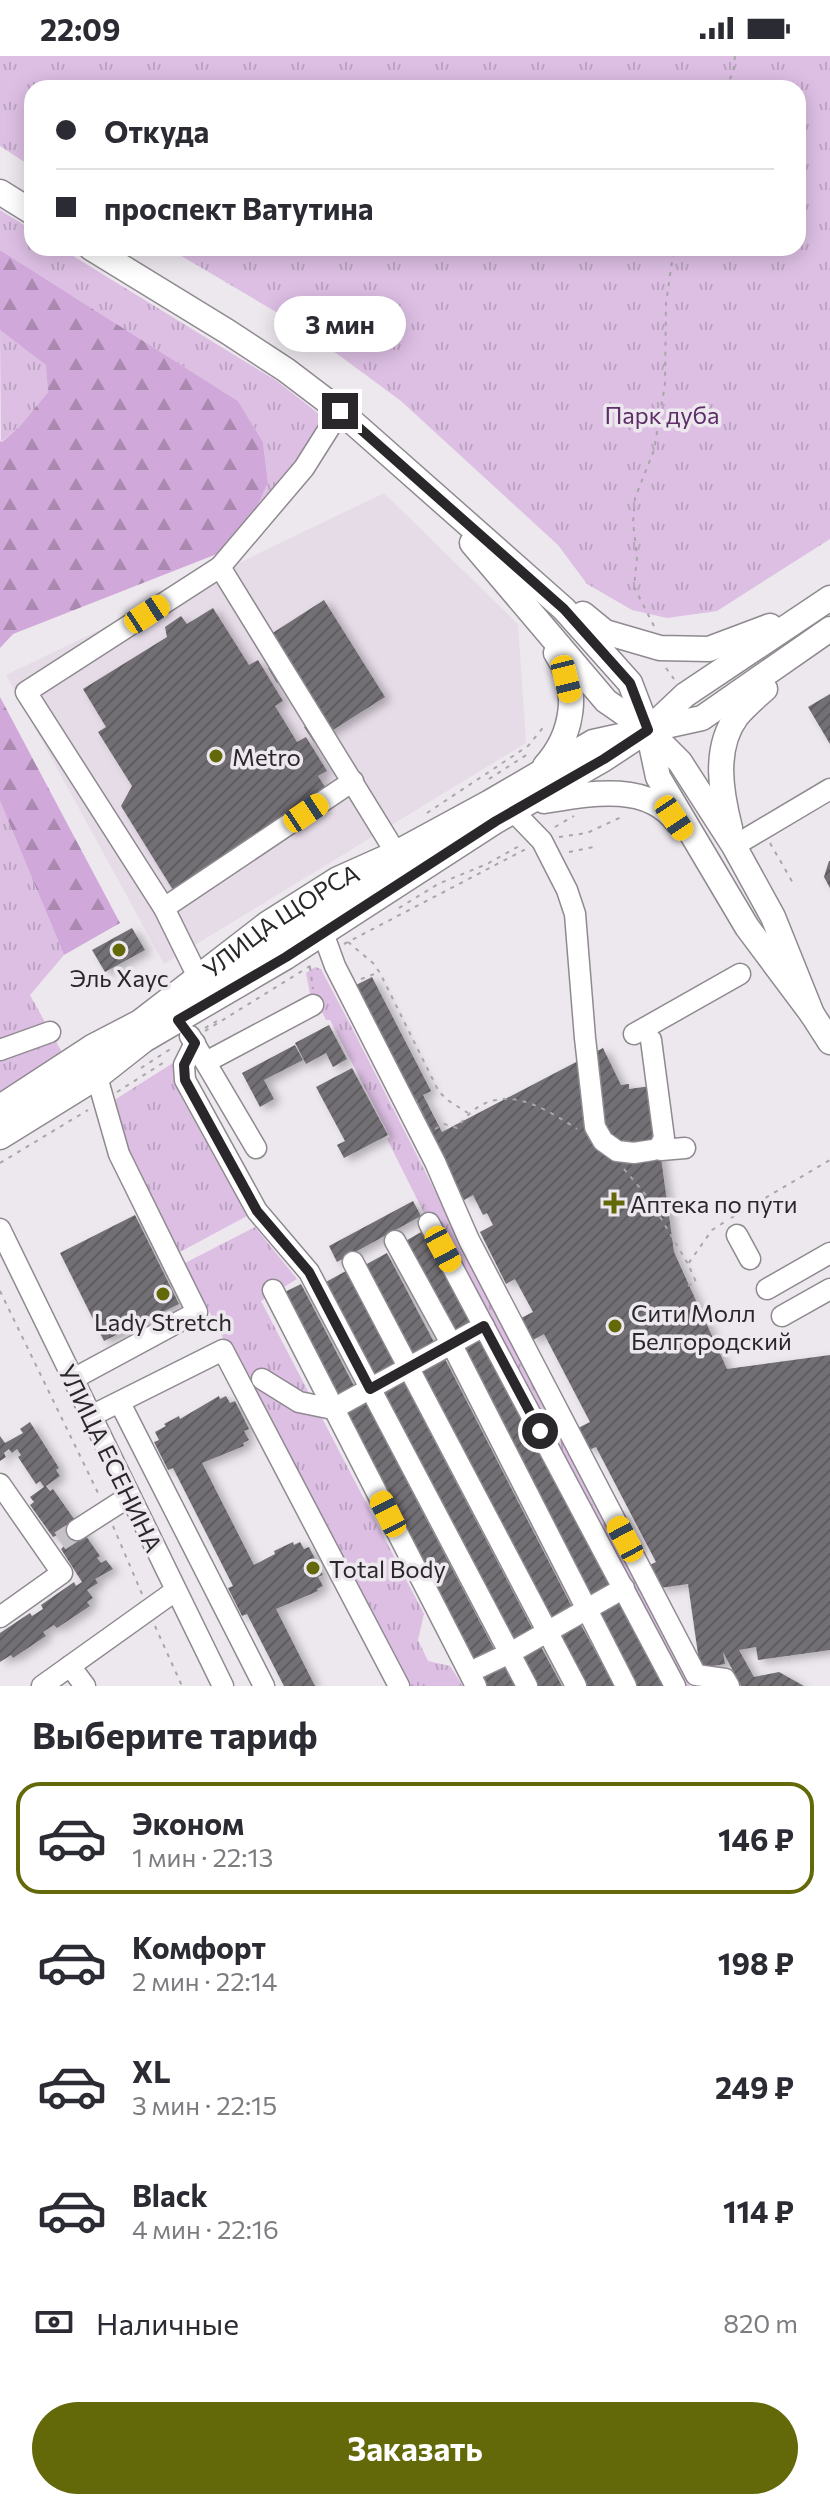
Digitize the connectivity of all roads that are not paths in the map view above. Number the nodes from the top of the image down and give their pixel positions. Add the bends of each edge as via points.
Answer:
1 (0, 192) edge
2 (24, 207) edge
3 (104, 256) edge
4 (340, 411) junction
5 (426, 487) junction
6 (220, 567) junction
7 (830, 596) edge
8 (528, 611) junction
9 (821, 636) edge
10 (648, 730) junction
11 (353, 781) junction
12 (830, 789) edge
13 (509, 805) junction
14 (734, 846) junction
15 (396, 853) junction
16 (164, 908) junction
17 (747, 927) junction
18 (333, 944) junction
19 (740, 974) dead end
20 (198, 977) junction
21 (349, 985) road end
22 (314, 1000) road end
23 (812, 1014) junction
24 (50, 1032) dead end
25 (189, 1035) junction
26 (830, 1042) edge
27 (0, 1050) edge
28 (206, 1062) junction
29 (97, 1077) junction
30 (0, 1107) edge
31 (0, 1121) edge
32 (425, 1123) road end
33 (0, 1137) edge
34 (256, 1148) dead end
35 (685, 1148) dead end
36 (658, 1149) junction
37 (429, 1223) dead end
38 (0, 1229) edge
39 (737, 1235) dead end
40 (395, 1241) dead end
41 (830, 1253) edge
42 (750, 1259) dead end
43 (353, 1262) dead end
44 (767, 1289) dead end
45 (830, 1289) edge
46 (273, 1290) dead end
47 (782, 1316) dead end
48 (484, 1326) junction
49 (452, 1345) junction
50 (408, 1368) junction
51 (73, 1379) junction
52 (262, 1379) dead end
53 (370, 1389) junction
54 (120, 1403) junction
55 (333, 1409) junction
56 (91, 1416) junction
57 (0, 1484) edge
58 (130, 1496) junction
59 (61, 1541) junction
60 (624, 1588) junction
61 (175, 1591) junction
62 (585, 1609) junction
63 (0, 1617) edge
64 (547, 1631) junction
65 (510, 1653) junction
66 (70, 1666) junction
67 (473, 1679) edge
68 (42, 1686) edge
69 (85, 1686) edge
70 (223, 1686) edge
71 (264, 1686) edge
72 (399, 1686) edge
73 (527, 1686) edge
74 (576, 1686) edge
75 (626, 1686) edge
76 (675, 1686) edge
77 (729, 1686) edge

1 - 2 main road
3 - 4 main road via 286,370
4 - 5 main road
4 - 6 street via 304,468
5 - 7 main road via 471,515 605,632 660,648 709,649 756,633
5 - 8 main road
5 - 10 main road via 564,609 630,683
6 - 11 street
6 - 16 street via 26,692
7 - 10 main road via 685,695
8 - 10 main road via 606,701
8 - 13 main road via 562,661 571,716 563,743
9 - 10 main road via 702,718
9 - 14 main road via 736,717 720,768
10 - 13 main road, УЛИЦА ЩОРСА
10 - 14 main road via 680,762
10 - 17 main road via 658,777
11 - 15 street
11 - 16 street
12 - 14 street
13 - 15 main road, УЛИЦА ЩОРСА
13 - 17 main road via 596,792 662,807
13 - 18 main road, УЛИЦА ЩОРСА
13 - 31 street, УЛИЦА ЩОРСА via 347,895
13 - 36 street via 546,844 575,914 595,1127 617,1151
14 - 23 main road via 773,917
15 - 20 main road, УЛИЦА ЩОРСА via 338,879
16 - 20 street
17 - 23 main road
18 - 25 main road, УЛИЦА ЩОРСА
18 - 77 street via 335,966 469,1240 696,1675 725,1679
19 - 36 street via 642,1037 664,1138
20 - 30 main road, УЛИЦА ЩОРСА via 140,1022
21 - 32 street via 412,1108
22 - 28 street
23 - 26 main road
24 - 27 street
25 - 28 street
25 - 29 main road, УЛИЦА ЩОРСА via 144,1040
25 - 53 street via 185,1080 257,1211 309,1272
28 - 34 street
29 - 33 main road, УЛИЦА ЩОРСА
29 - 51 street via 119,1154 197,1312
35 - 36 street
37 - 48 street
38 - 51 street, УЛИЦА ЕСЕНИНА
39 - 42 street
40 - 49 street
41 - 44 street
43 - 50 street
45 - 47 street
46 - 55 street
48 - 49 street
48 - 60 street
49 - 50 street
49 - 62 street
50 - 53 street
50 - 64 street
51 - 56 street, УЛИЦА ЕСЕНИНА
52 - 55 street via 299,1402
53 - 55 street
53 - 65 street
54 - 56 street
54 - 71 street
54 - 72 street via 223,1350
55 - 67 street
56 - 58 street, УЛИЦА ЕСЕНИНА
57 - 59 street
58 - 59 street
58 - 61 street, УЛИЦА ЕСЕНИНА
59 - 63 street via 62,1573
60 - 62 street
60 - 76 street
61 - 66 street
61 - 70 street, УЛИЦА ЕСЕНИНА
62 - 64 street
62 - 75 street
64 - 65 street
64 - 74 street
65 - 67 street
65 - 73 street
66 - 68 street
66 - 69 street

